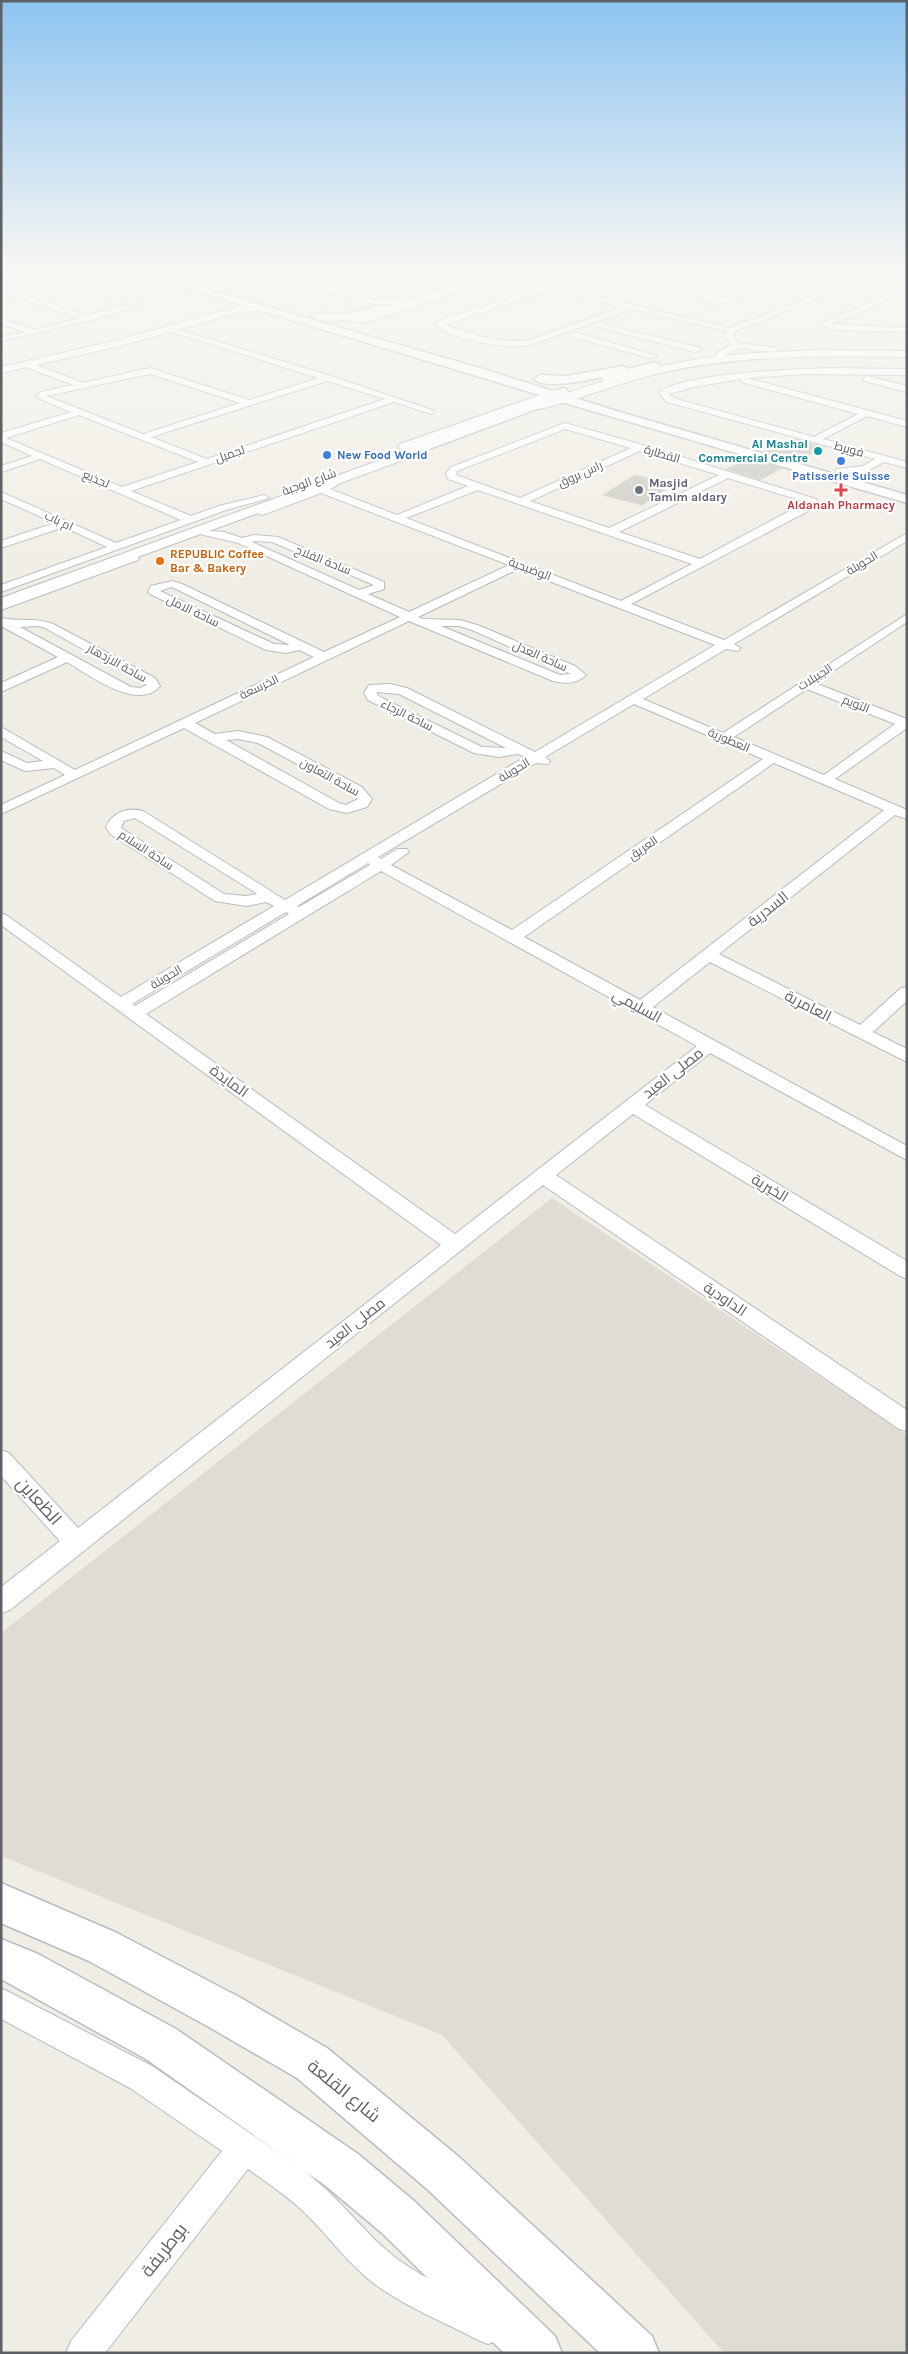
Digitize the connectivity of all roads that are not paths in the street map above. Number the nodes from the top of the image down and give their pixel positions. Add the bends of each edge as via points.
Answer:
1 (70, 381) edge
2 (101, 381) edge
3 (180, 381) edge
4 (319, 381) edge
5 (337, 381) edge
6 (515, 381) edge
7 (515, 381) edge
8 (521, 381) edge
9 (596, 381) edge
10 (601, 381) edge
11 (622, 381) edge
12 (715, 381) edge
13 (749, 381) edge
14 (876, 381) edge
15 (81, 385) junction
16 (606, 385) junction
17 (907, 388) edge
18 (563, 394) junction
19 (394, 399) junction
20 (248, 403) junction
21 (516, 410) junction
22 (431, 411) dead end
23 (614, 411) junction
24 (78, 413) junction
25 (866, 413) junction
26 (676, 424) junction
27 (907, 424) edge
28 (142, 437) junction
29 (1, 438) edge
30 (814, 440) junction
31 (640, 447) junction
32 (400, 455) junction
33 (41, 456) junction
34 (883, 458) junction
35 (207, 462) junction
36 (907, 465) edge
37 (1, 469) edge
38 (354, 473) junction
39 (729, 474) junction
40 (867, 474) junction
41 (478, 486) junction
42 (123, 490) junction
43 (323, 490) junction
44 (907, 490) edge
45 (2, 496) edge
46 (264, 498) junction
47 (907, 499) edge
48 (521, 501) junction
49 (398, 518) junction
50 (190, 520) junction
51 (64, 524) junction
52 (222, 526) junction
53 (204, 532) junction
54 (610, 532) junction
55 (230, 536) junction
56 (907, 536) edge
57 (242, 541) junction
58 (1, 545) edge
59 (116, 547) junction
60 (907, 548) edge
61 (700, 563) junction
62 (518, 565) junction
63 (858, 571) junction
64 (1, 589) edge
65 (360, 593) junction
66 (1, 595) edge
67 (1, 603) edge
68 (621, 604) junction
69 (1, 607) edge
70 (410, 616) junction
71 (907, 617) edge
72 (4, 622) edge
73 (422, 622) junction
74 (300, 644) junction
75 (731, 647) junction
76 (68, 657) junction
77 (324, 657) junction
78 (806, 684) junction
79 (1, 688) edge
80 (633, 699) junction
81 (646, 704) junction
82 (185, 723) junction
83 (906, 724) edge
84 (1, 731) edge
85 (215, 738) junction
86 (724, 738) junction
87 (518, 750) junction
88 (1, 755) edge
89 (534, 757) junction
90 (773, 758) junction
91 (549, 763) junction
92 (57, 764) junction
93 (75, 775) junction
94 (825, 780) junction
95 (1, 810) edge
96 (900, 812) edge
97 (374, 861) junction
98 (268, 897) junction
99 (285, 906) junction
100 (300, 914) junction
101 (1, 918) edge
102 (513, 937) junction
103 (708, 955) junction
104 (907, 992) edge
105 (641, 1008) junction
106 (128, 1009) junction
107 (861, 1033) junction
108 (709, 1045) junction
109 (907, 1056) edge
110 (632, 1105) junction
111 (907, 1154) edge
112 (543, 1176) junction
113 (456, 1244) junction
114 (907, 1271) edge
115 (905, 1416) edge
116 (1, 1460) edge
117 (77, 1543) junction
118 (1, 1602) edge
119 (1, 1903) edge
120 (1, 1959) edge
121 (1, 2002) edge
122 (245, 2148) junction
123 (83, 2353) edge
124 (538, 2353) edge
125 (635, 2353) edge

1 - 15 street
2 - 15 street
3 - 20 street
4 - 20 street
5 - 19 street
6 - 18 main road
7 - 21 main road via 526,392
8 - 18 main road
9 - 18 street, شارع الوجبة
10 - 18 main road
11 - 16 street, شارع الوجبة
12 - 30 street, فويرط via 663,393 670,400
13 - 25 street
14 - 17 street
15 - 24 street via 40,397
16 - 18 street, شارع الوجبة
16 - 23 main road via 598,390 599,394
18 - 21 street, شارع الوجبة
18 - 23 main road
18 - 26 main road
18 - 32 main road
19 - 22 street
19 - 35 street, لجميل
20 - 28 street
21 - 23 main road via 577,407
21 - 32 street, شارع الوجبة
21 - 46 street, شارع الوجبة
23 - 26 main road
23 - 47 main road
24 - 28 street
24 - 29 street
25 - 27 street
25 - 30 street, فويرط
26 - 40 main road via 839,471
28 - 35 street
29 - 33 street, لجذيع
30 - 34 street, فويرط
31 - 39 street, القطارة
31 - 41 street, القطارة via 566,426 454,469 451,473 451,477
31 - 48 street, راس بروق
32 - 38 street, شارع الوجبة
33 - 37 street
33 - 42 street, لجذيع
34 - 36 street, فويرط
34 - 40 street, فويرط
35 - 42 street, لجميل
38 - 43 street, شارع الوجبة via 349,479
38 - 67 street, شارع الوجبة
39 - 54 street
39 - 61 street, القطارة via 812,501 810,506
40 - 44 main road
41 - 48 street, القطارة
41 - 49 street
42 - 50 street, لجذيع
43 - 49 street, الوضيحية
43 - 52 street, شارع الوجبة
45 - 51 street, ام باب
46 - 50 street, شارع الوجبة
46 - 66 street, شارع الوجبة
48 - 54 street, القطارة
49 - 62 street, الوضيحية
50 - 59 street, شارع الوجبة
51 - 58 street
51 - 59 street, ام باب
52 - 53 street, شارع الوجبة
52 - 55 street, ساحة الفلاح
53 - 55 street, ساحة الفلاح
53 - 69 street, شارع الوجبة
54 - 61 street, القطارة
55 - 57 street, ساحة الفلاح
56 - 63 street, الحويلة
57 - 65 street, ساحة الفلاح
57 - 65 street, ساحة الفلاح via 274,539 380,584 373,591
59 - 64 street, شارع الوجبة
60 - 63 street, الحويلة
61 - 68 street, القطارة
62 - 68 street, الوضيحية
62 - 70 street, الخرسعة
63 - 75 street, الحويلة
65 - 70 street, ساحة الفلاح
68 - 75 street, الوضيحية
70 - 73 street, ساحة العدل
70 - 77 street, الخرسعة
71 - 78 street, الجبيلات
72 - 76 street, ساحة الازدهار
72 - 76 street, ساحة الازدهار via 39,622 50,626 154,686 142,692 128,691
73 - 73 street, ساحة العدل via 557,678 567,680 580,675 476,628 460,623
74 - 74 street, ساحة الامل via 178,586 172,584 155,588 154,592 180,606 270,647 284,651
74 - 77 street, ساحة الامل
75 - 80 street, الحويلة
75 - 81 street, الحويلة
76 - 79 street
77 - 82 street, الخرسعة
78 - 83 street, التويم
78 - 86 street, الجبيلات
80 - 81 street, العطورية
80 - 89 street, الحويلة
81 - 86 street, العطورية
81 - 91 street, الحويلة
82 - 85 street, ساحة التعاون
82 - 93 street, الخرسعة
83 - 94 street
84 - 92 street
85 - 85 street, ساحة التعاون via 334,806 347,809 362,804 365,799 357,790 262,740 238,735
86 - 90 street, العطورية
87 - 87 street, ساحة الرجاء via 403,691 380,687 370,692 380,702 478,750
87 - 89 street, ساحة الرجاء
88 - 92 street via 25,767
89 - 91 street, ساحة الرجاء
89 - 97 street, الحويلة
90 - 94 street, العطورية
90 - 102 street, العريق
91 - 97 street, الحويلة
92 - 93 street
93 - 95 street, الخرسعة
94 - 96 street, العطورية
96 - 103 street, السدرية
97 - 99 street, الحويلة
97 - 100 street, الحويلة
97 - 102 street, السليمي
98 - 98 street, ساحة السلام via 138,814 114,821 115,831 220,898 246,901
98 - 99 street, ساحة السلام
99 - 100 street, ساحة السلام
99 - 106 street, الحويلة
100 - 106 street, الحويلة
101 - 106 street, المايدة
102 - 105 street, السليمي
103 - 105 street, السدرية
103 - 107 street, العامرية
104 - 107 street
105 - 108 street, السليمي
106 - 113 street, المايدة
107 - 109 street, العامرية
108 - 110 street, مصلى العيد
108 - 111 street, السليمي
110 - 112 street, مصلى العيد
110 - 114 street, الخيرية
112 - 113 street, مصلى العيد
112 - 115 street, الداودية
113 - 117 street, مصلى العيد
116 - 117 street, الظعاين
117 - 118 street, مصلى العيد
119 - 125 main road, شارع القلعة via 103,1947 312,2063 443,2173
120 - 124 main road via 24,1968 162,2044 335,2165 398,2217
121 - 122 street via 141,2077
122 - 123 street, بوطريفة
122 - 124 street via 320,2205 385,2271

